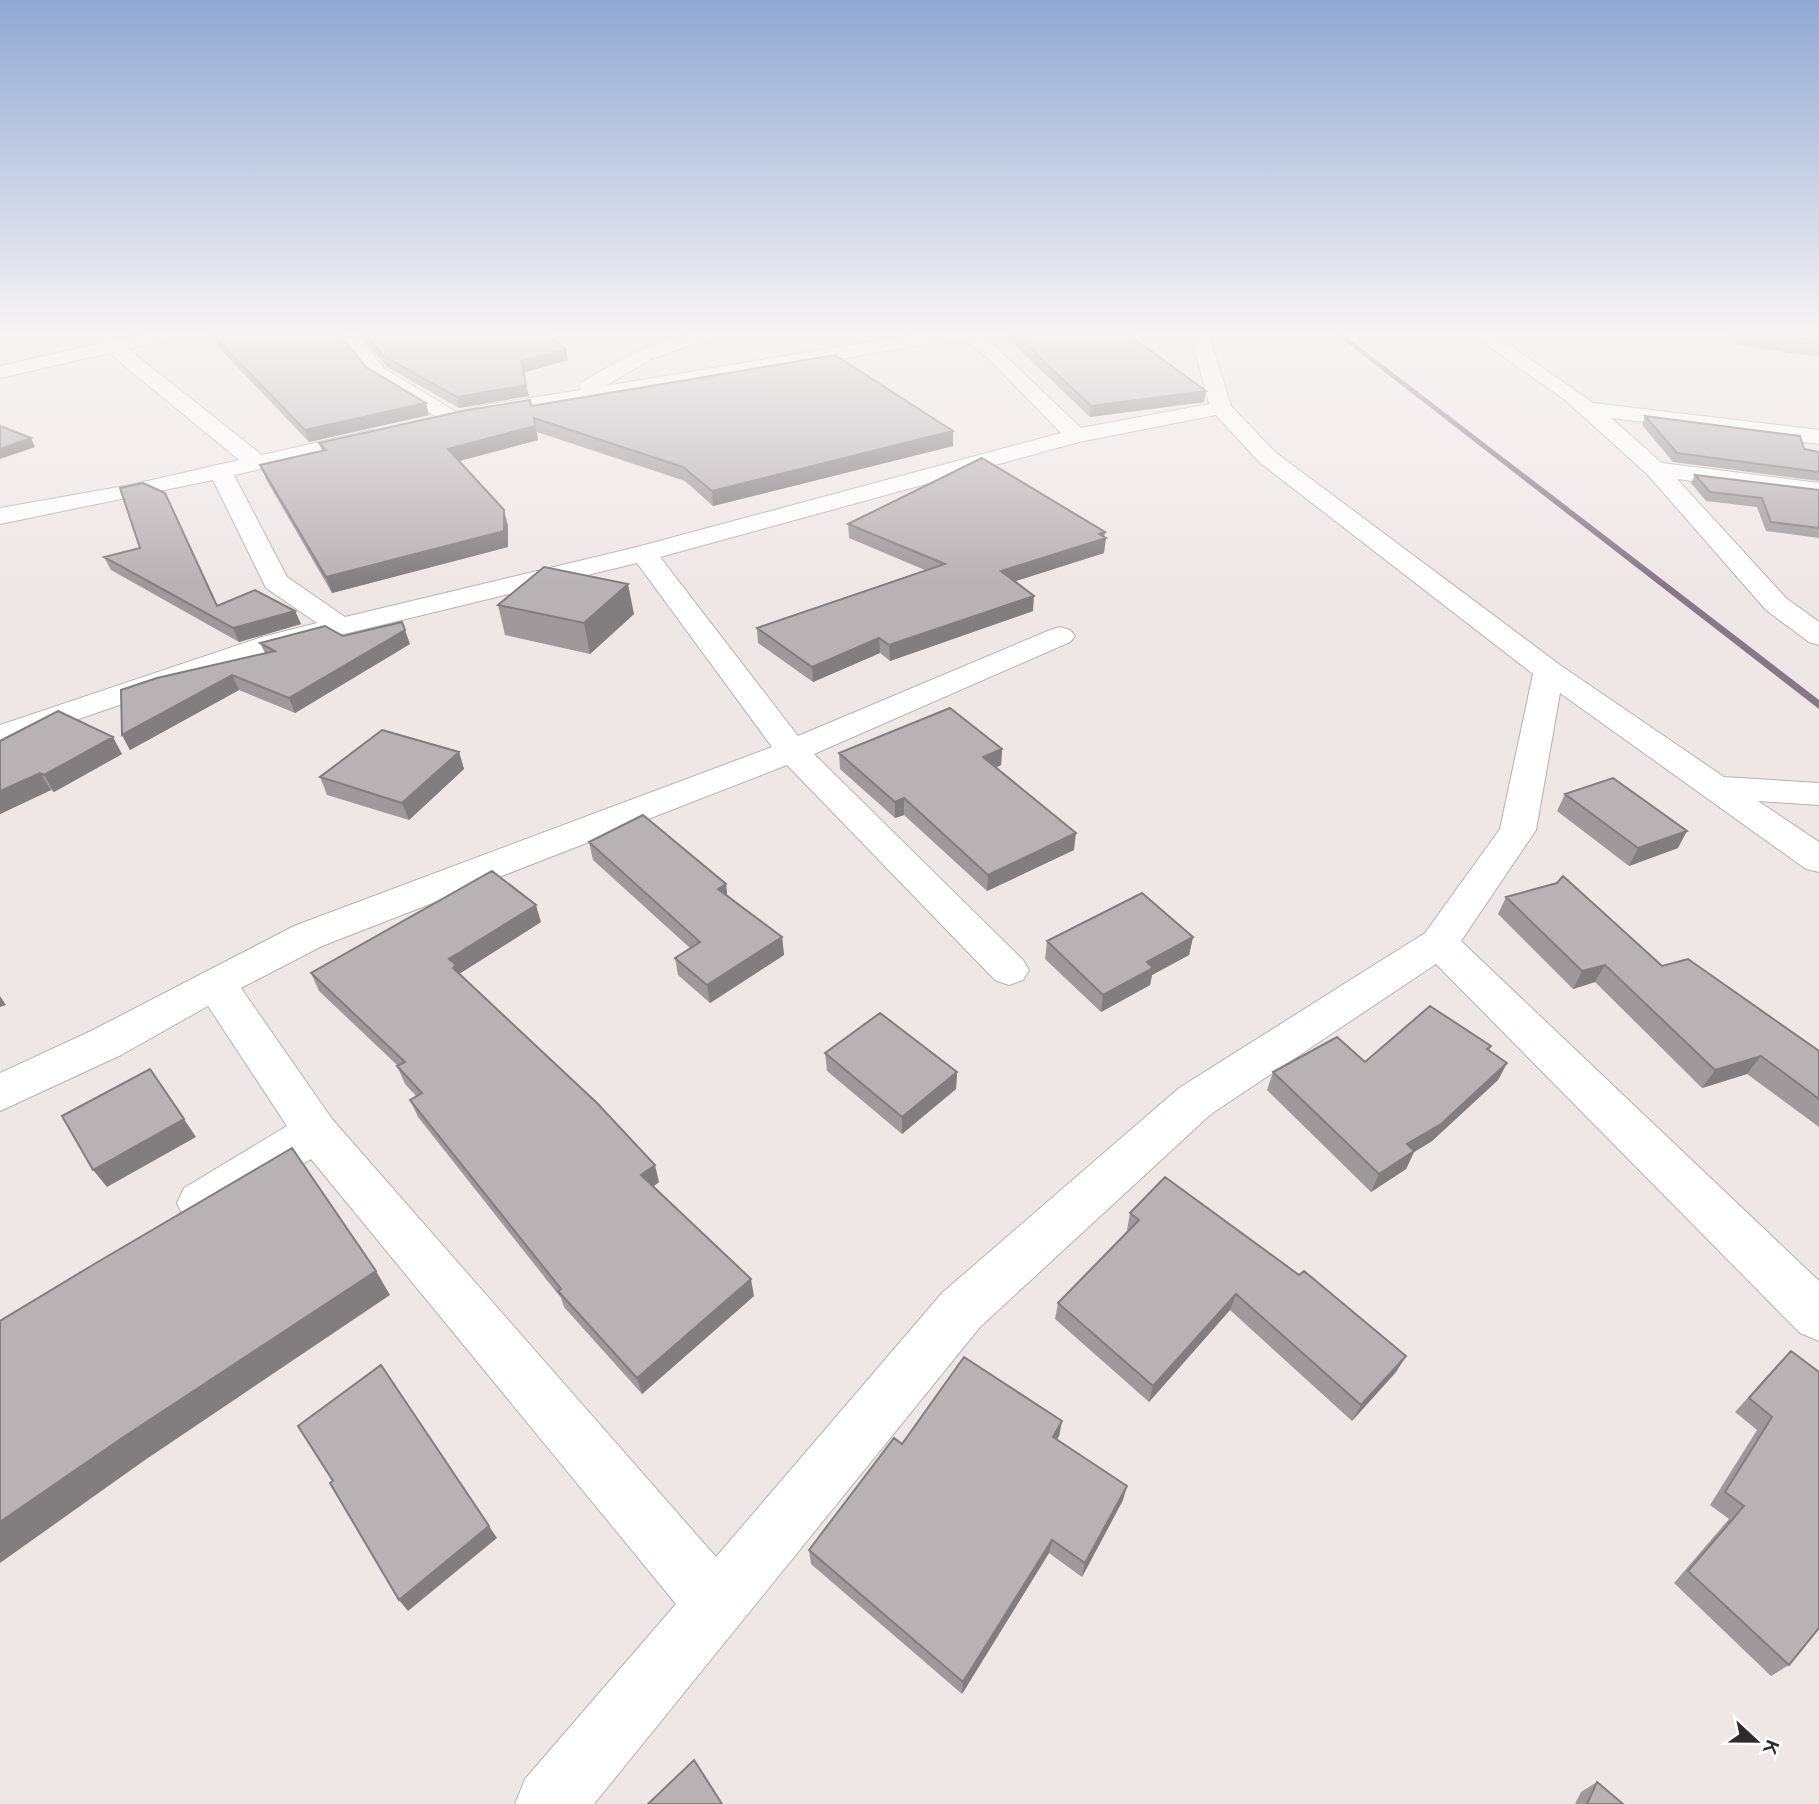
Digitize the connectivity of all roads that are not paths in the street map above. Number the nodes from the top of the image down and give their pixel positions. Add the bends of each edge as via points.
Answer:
1 (199, 416) edge
2 (452, 416) edge
3 (465, 416) edge
4 (1056, 416) edge
5 (1179, 416) edge
6 (1229, 416) edge
7 (1594, 416) edge
8 (1646, 416) edge
9 (455, 418) junction
10 (428, 424) edge
11 (389, 433) edge
12 (1076, 436) junction
13 (1819, 437) edge
14 (257, 463) junction
15 (1656, 470) junction
16 (220, 471) junction
17 (1819, 490) edge
18 (0, 500) edge
19 (12, 514) edge
20 (643, 553) junction
21 (340, 626) junction
22 (1060, 636) dead end
23 (1819, 636) edge
24 (1549, 671) junction
25 (0, 736) edge
26 (792, 751) junction
27 (1715, 787) junction
28 (1819, 794) edge
29 (1819, 860) edge
30 (1439, 943) junction
31 (1009, 970) dead end
32 (215, 983) junction
33 (0, 1093) edge
34 (316, 1132) junction
35 (164, 1226) edge
36 (1819, 1316) edge
37 (716, 1604) junction
38 (550, 1804) edge

1 - 14 street
2 - 9 street
3 - 9 street
4 - 12 street
5 - 12 street
6 - 24 street via 1267,457
7 - 15 street
8 - 13 street
9 - 10 street
11 - 14 street
12 - 20 street
14 - 16 street
15 - 17 street
15 - 23 street via 1776,604
16 - 19 street
16 - 21 street via 276,582
18 - 19 street
20 - 21 street
20 - 26 street
21 - 25 street via 272,642
22 - 26 street
24 - 27 street
24 - 30 street via 1518,830
26 - 31 street
26 - 32 street via 308,936
27 - 28 street
27 - 29 street
30 - 36 street
30 - 37 street via 1195,1101 961,1310
32 - 33 street via 106,1043
32 - 34 street
34 - 35 street
34 - 37 street
37 - 38 street

